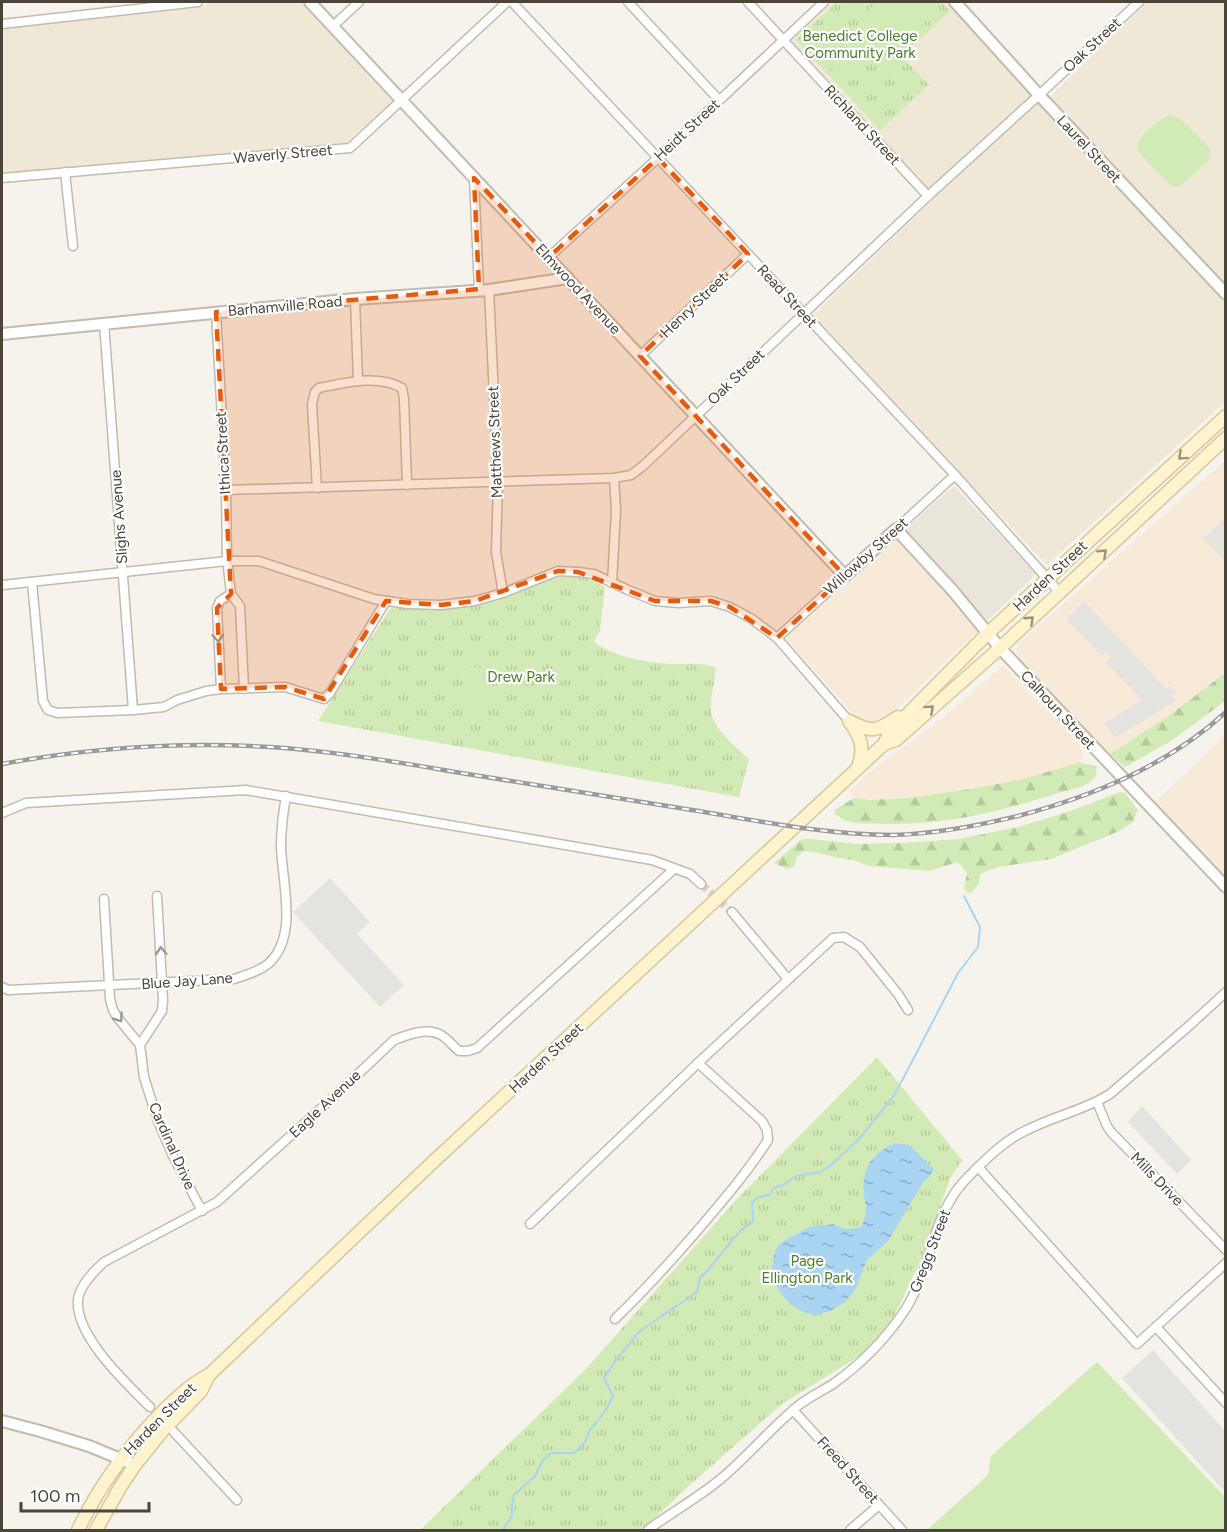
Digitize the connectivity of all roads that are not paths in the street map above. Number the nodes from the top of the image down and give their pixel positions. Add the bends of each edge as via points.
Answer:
1 (198, 2) edge
2 (310, 2) edge
3 (359, 2) edge
4 (507, 2) edge
5 (512, 2) edge
6 (628, 2) edge
7 (748, 2) edge
8 (824, 2) edge
9 (955, 2) edge
10 (1133, 3) edge
11 (2, 24) edge
12 (333, 26) junction
13 (783, 39) junction
14 (1039, 95) junction
15 (402, 100) junction
16 (719, 100) junction
17 (658, 158) junction
18 (65, 172) junction
19 (2, 178) edge
20 (474, 178) junction
21 (928, 196) junction
22 (73, 246) dead end
23 (748, 254) junction
24 (549, 257) junction
25 (568, 278) junction
26 (484, 289) junction
27 (1226, 294) edge
28 (355, 300) junction
29 (216, 312) junction
30 (803, 313) junction
31 (104, 323) junction
32 (2, 334) edge
33 (640, 356) junction
34 (358, 381) junction
35 (696, 416) junction
36 (1226, 416) edge
37 (1226, 438) edge
38 (955, 475) junction
39 (614, 478) junction
40 (498, 482) junction
41 (407, 485) junction
42 (317, 488) junction
43 (226, 490) junction
44 (896, 529) junction
45 (227, 561) junction
46 (123, 573) junction
47 (845, 576) junction
48 (1048, 578) junction
49 (32, 582) junction
50 (612, 583) junction
51 (2, 585) edge
52 (1060, 592) junction
53 (503, 593) junction
54 (231, 594) junction
55 (386, 601) junction
56 (987, 634) junction
57 (777, 638) junction
58 (1000, 648) junction
59 (244, 689) junction
60 (221, 690) junction
61 (918, 703) junction
62 (134, 710) junction
63 (849, 721) junction
64 (884, 744) junction
65 (858, 768) junction
66 (286, 796) junction
67 (2, 813) edge
68 (674, 869) junction
69 (701, 884) tunnel mouth
70 (1226, 887) edge
71 (157, 896) dead end
72 (104, 899) dead end
73 (732, 912) tunnel mouth
74 (788, 979) junction
75 (162, 983) junction
76 (109, 985) junction
77 (2, 987) edge
78 (1226, 992) edge
79 (908, 1010) dead end
80 (140, 1045) junction
81 (698, 1064) junction
82 (1097, 1102) junction
83 (978, 1167) junction
84 (202, 1211) junction
85 (531, 1224) dead end
86 (1226, 1250) edge
87 (1226, 1263) edge
88 (615, 1319) dead end
89 (1156, 1327) junction
90 (209, 1375) junction
91 (1226, 1403) edge
92 (150, 1407) dead end
93 (794, 1410) junction
94 (2, 1421) edge
95 (174, 1433) dead end
96 (120, 1459) junction
97 (135, 1465) junction
98 (237, 1500) dead end
99 (879, 1504) junction
100 (78, 1530) edge
101 (96, 1530) edge
102 (648, 1530) edge
103 (850, 1530) edge
104 (902, 1530) edge

1 - 11 street
2 - 12 street, Elmwood Avenue
3 - 12 street
4 - 15 street, Waverly Street
5 - 17 street, Read Street
6 - 16 street
7 - 13 street, Richland Street
8 - 13 street, Heidt Street
9 - 14 street, Laurel Street
10 - 14 street, Oak Street
12 - 15 street, Elmwood Avenue
13 - 16 street, Heidt Street
13 - 21 street, Richland Street
14 - 21 street, Oak Street
14 - 27 street, Laurel Street
15 - 18 street, Waverly Street via 350,148
15 - 20 street, Elmwood Avenue
16 - 17 street, Heidt Street
17 - 23 street, Read Street
17 - 24 street, Heidt Street
18 - 19 street, Waverly Street
18 - 22 street
20 - 24 street, Elmwood Avenue
20 - 26 street, Matthews Street
21 - 30 street, Oak Street
23 - 30 street, Read Street
23 - 33 street, Henry Street
24 - 25 street, Elmwood Avenue
25 - 26 street, Barhamville Road
25 - 33 street, Elmwood Avenue
26 - 28 street, Barhamville Road
26 - 40 street, Matthews Street
28 - 29 street, Barhamville Road
28 - 34 street
29 - 31 street, Barhamville Road
29 - 43 street, Ithica Street
30 - 35 street, Oak Street
30 - 38 street, Read Street
31 - 32 street, Barhamville Road
31 - 46 street, Slighs Avenue
33 - 35 street, Elmwood Avenue
34 - 41 street via 392,383 402,388
34 - 42 street via 315,392 312,404
35 - 39 street, Oak Street via 643,466 631,475
35 - 47 street, Elmwood Avenue
36 -> 48 main road, Harden Street
52 -> 37 main road, Harden Street
38 - 44 street, Willowby Street
38 - 48 street, Read Street
39 - 40 street, Oak Street
39 - 50 street
40 - 41 street, Oak Street
40 - 53 street, Matthews Street via 496,552
41 - 42 street, Oak Street
42 - 43 street, Oak Street
43 - 45 street, Ithica Street
44 - 47 street, Willowby Street
44 - 56 street, Calhoun Street
45 - 46 street
45 - 54 street, Ithica Street
45 - 55 street via 259,561
46 - 49 street
46 - 62 street, Slighs Avenue
47 - 57 street, Willowby Street
48 - 52 street, Read Street
48 - 56 main road, Harden Street
49 - 51 street
49 - 62 street via 43,701 48,710
50 - 53 street via 594,574 558,571
50 - 57 street via 656,601 711,602 730,607
58 -> 52 main road, Harden Street
53 - 55 street via 441,605
54 - 59 street, Ithica Street via 240,606
54 -> 60 street via 217,608
55 - 59 street via 324,699 285,687
56 - 58 street, Calhoun Street
56 - 61 main road, Harden Street
57 - 63 street
64 -> 58 main road, Harden Street via 896,740
58 - 70 street, Calhoun Street
59 - 60 street
60 - 62 street via 206,691 164,707
61 - 63 main road via 878,729 866,729
61 - 64 main road, Harden Street via 890,732
63 - 65 main road via 862,747
64 - 65 main road, Harden Street
65 - 90 main road, Harden Street
66 - 67 street via 246,790 193,792 26,803
66 - 68 street via 652,860
66 - 75 street, Blue Jay Lane via 281,849 287,903 280,948 269,963 234,979
68 - 69 street via 690,874
68 - 84 street, Eagle Avenue via 477,1048 459,1051 440,1034 423,1032 394,1040
75 -> 71 street
72 - 76 street
73 - 74 street
74 - 79 street via 833,938 844,938 860,946
74 - 81 street
75 - 76 street, Blue Jay Lane
75 - 80 street via 162,1011
76 - 77 street, Blue Jay Lane via 8,990
76 -> 80 street via 113,1010
78 - 82 street, Gregg Street
80 - 84 street, Cardinal Drive via 144,1077 158,1121
81 - 85 street
81 - 88 street via 762,1121 768,1140 698,1230
82 - 83 street, Gregg Street via 1025,1131
82 - 86 street, Mills Drive via 1112,1132
83 - 89 street via 1137,1344
83 - 93 street, Gregg Street via 948,1202 915,1294 890,1332 847,1374
84 - 92 street, Eagle Avenue via 104,1262 91,1274 78,1298 79,1317 90,1339
87 - 89 street
89 - 91 street
90 - 96 main road, Harden Street via 173,1401
90 - 97 main road, Harden Street via 201,1391
93 - 99 street, Freed Street
93 - 102 street, Gregg Street via 723,1477
94 - 96 street
95 - 98 street
96 - 97 street
96 - 100 main road, Harden Street
97 - 101 main road, Harden Street
99 - 103 street
99 - 104 street, Freed Street

